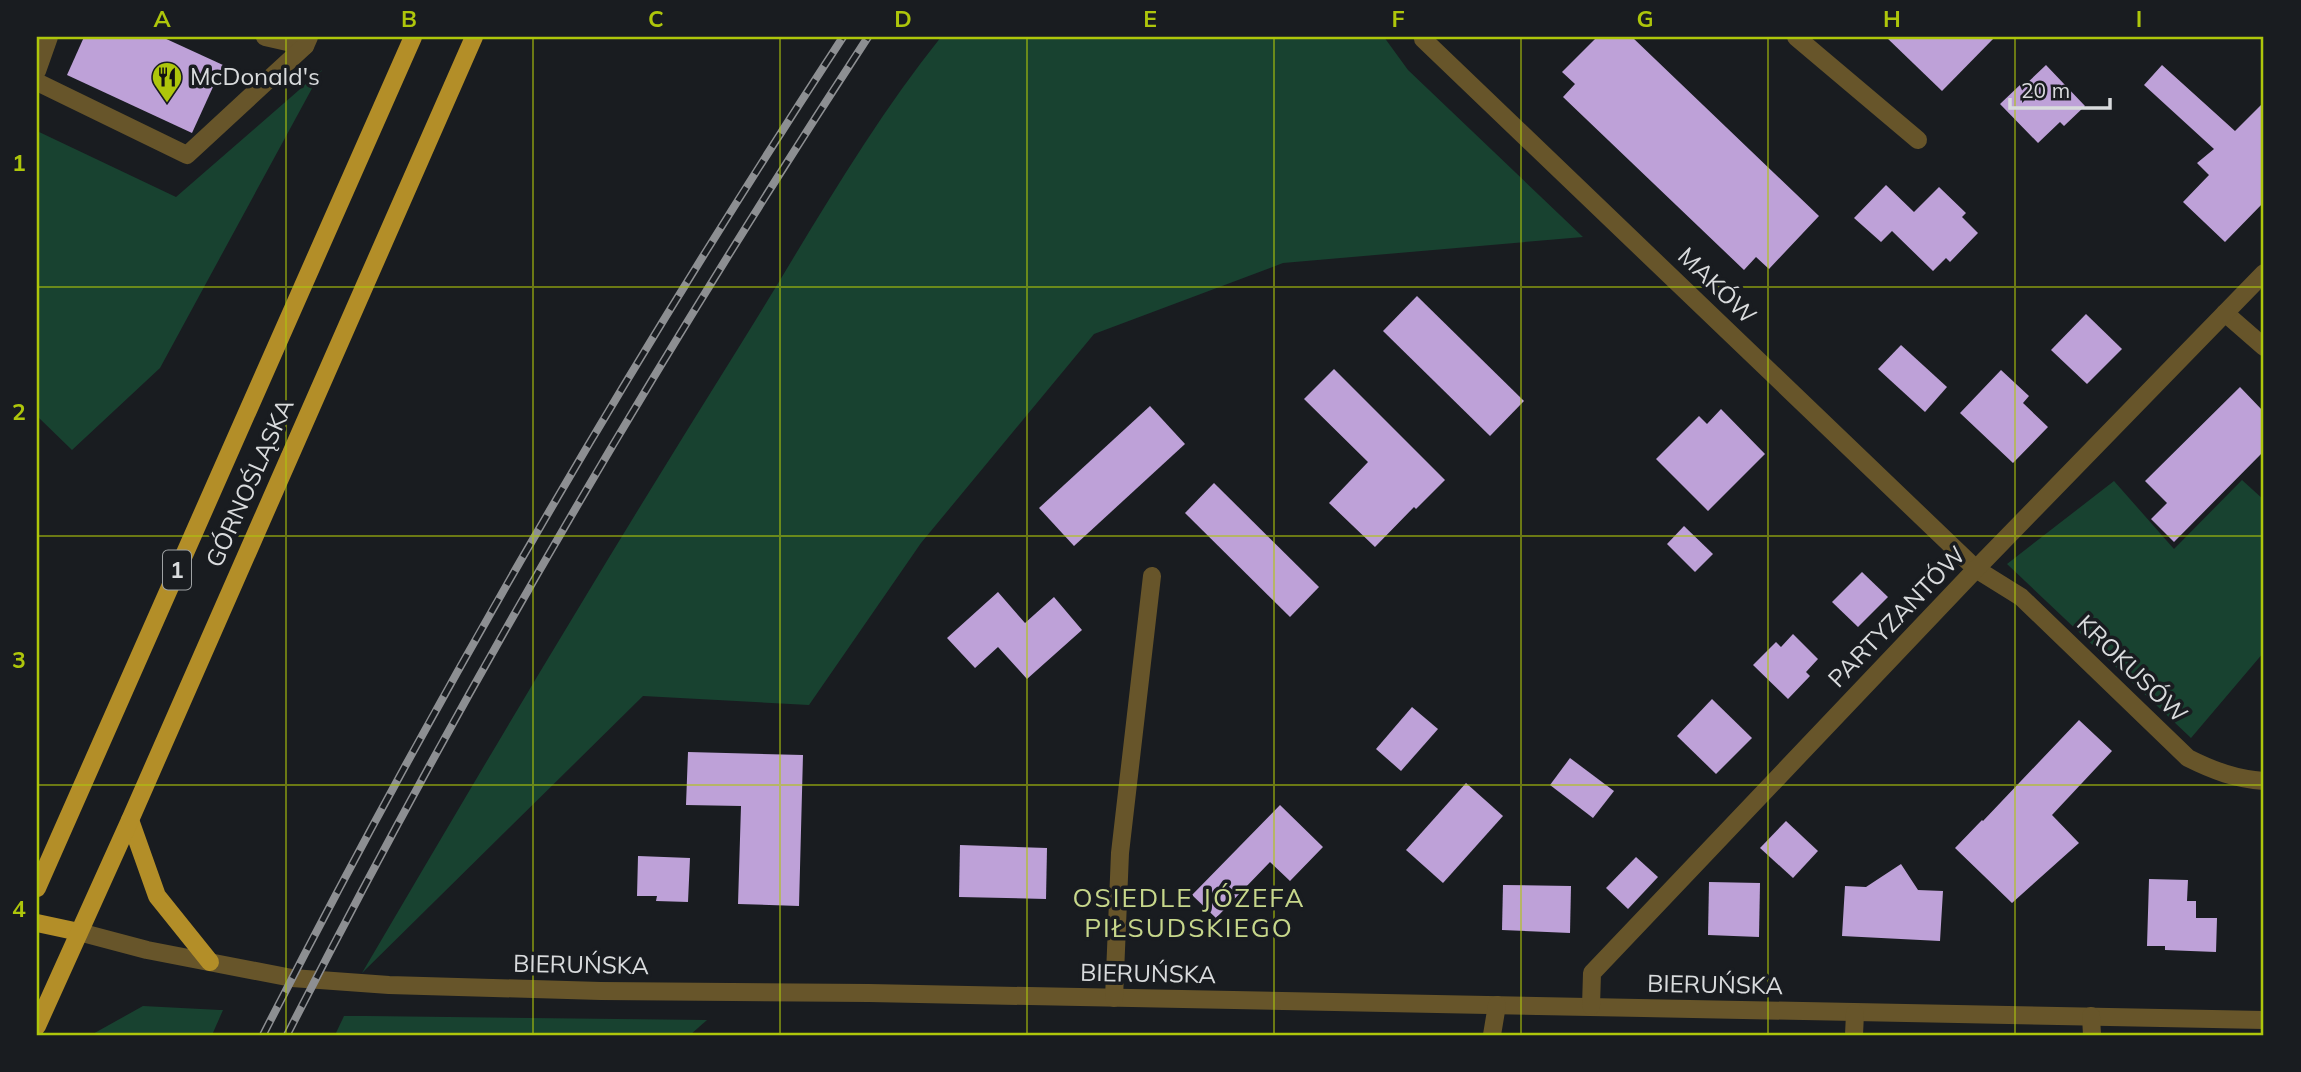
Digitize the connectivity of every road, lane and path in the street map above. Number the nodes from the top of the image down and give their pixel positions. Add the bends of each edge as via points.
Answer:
1 (49, 37) edge
2 (265, 37) edge
3 (413, 37) edge
4 (474, 37) edge
5 (1796, 37) edge
6 (1423, 39) dead end
7 (307, 41) edge
8 (37, 71) edge
9 (37, 82) edge
10 (1918, 140) dead end
11 (2264, 273) edge
12 (2225, 313) junction
13 (2264, 347) edge
14 (1976, 569) junction
15 (1152, 576) dead end
16 (2264, 781) edge
17 (130, 820) junction
18 (37, 888) edge
19 (37, 923) edge
20 (79, 932) junction
21 (210, 962) junction
22 (1114, 998) junction
23 (1497, 1005) junction
24 (1591, 1006) junction
25 (1856, 1013) junction
26 (2091, 1016) junction
27 (2264, 1020) edge
28 (37, 1026) edge
29 (1492, 1035) edge
30 (1854, 1035) edge
31 (2092, 1035) edge

1 - 8 street
2 - 7 street
3 - 18 main road, GÓRNOŚLĄSKA / 1
4 - 17 main road, GÓRNOŚLĄSKA / 1
5 - 10 street
6 - 14 street, MAKÓW
7 - 9 street via 187,155
11 - 12 street, PARTYZANTÓW
12 - 13 street
12 - 14 street, PARTYZANTÓW
14 - 16 street, KROKUSÓW via 2021,597 2188,758 2216,772
14 - 24 street, PARTYZANTÓW via 1592,973
15 - 22 street via 1120,853
17 - 20 main road, GÓRNOŚLĄSKA / 1
17 - 21 main road via 157,896
19 - 20 main road, BIERUŃSKA
20 - 21 street, BIERUŃSKA
20 - 28 main road, GÓRNOŚLĄSKA / 1
21 - 22 street, BIERUŃSKA via 292,978 389,985
22 - 23 street, BIERUŃSKA
23 - 24 street, BIERUŃSKA
23 - 29 street
24 - 25 street, BIERUŃSKA
25 - 26 street, BIERUŃSKA
25 - 30 street
26 - 27 street, BIERUŃSKA
26 - 31 street

